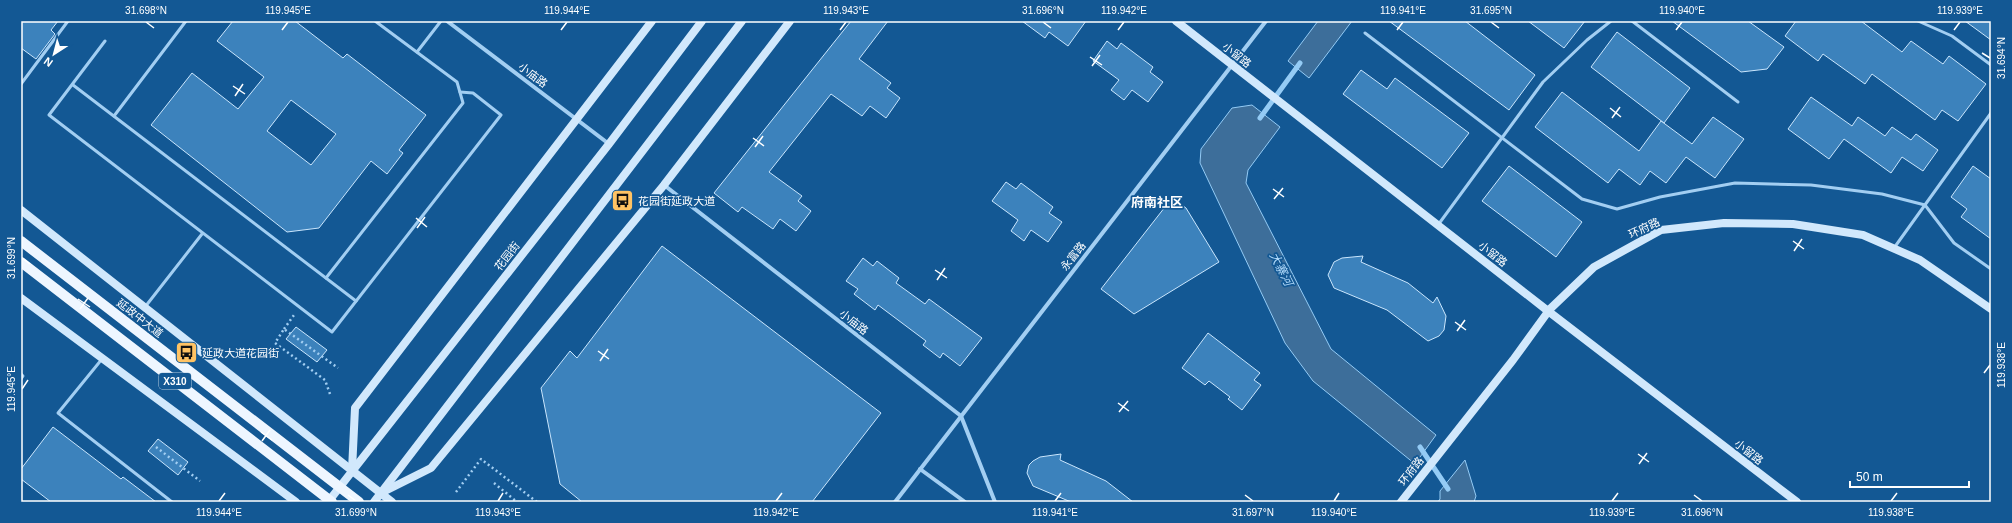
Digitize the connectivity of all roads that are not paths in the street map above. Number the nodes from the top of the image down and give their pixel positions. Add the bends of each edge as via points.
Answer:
1 (68, 21) edge
2 (186, 21) edge
3 (375, 21) edge
4 (441, 21) edge
5 (447, 21) edge
6 (652, 21) edge
7 (702, 21) edge
8 (742, 21) edge
9 (790, 21) edge
10 (1176, 21) edge
11 (1266, 21) edge
12 (1611, 21) edge
13 (1632, 21) edge
14 (1918, 21) edge
15 (1365, 34) dead end
16 (104, 41) dead end
17 (417, 52) junction
18 (1232, 65) junction
19 (1991, 65) edge
20 (21, 84) edge
21 (73, 85) junction
22 (460, 92) junction
23 (1738, 102) dead end
24 (1991, 113) edge
25 (114, 116) junction
26 (576, 119) junction
27 (1502, 138) junction
28 (609, 144) junction
29 (664, 185) junction
30 (1925, 205) junction
31 (21, 210) edge
32 (1438, 225) junction
33 (202, 234) junction
34 (21, 241) edge
35 (1894, 248) junction
36 (21, 262) edge
37 (1991, 269) edge
38 (326, 278) junction
39 (21, 298) edge
40 (356, 301) junction
41 (145, 307) junction
42 (1991, 308) edge
43 (1548, 311) junction
44 (102, 359) junction
45 (21, 374) edge
46 (21, 379) edge
47 (961, 416) junction
48 (920, 469) junction
49 (352, 470) junction
50 (340, 488) junction
51 (381, 493) junction
52 (330, 501) edge
53 (172, 502) edge
54 (296, 502) edge
55 (359, 502) edge
56 (374, 502) edge
57 (392, 502) edge
58 (895, 502) edge
59 (965, 502) edge
60 (995, 502) edge
61 (1401, 502) edge
62 (1797, 502) edge

1 - 20 lane
2 - 25 lane
3 - 17 lane
4 - 17 lane
5 - 26 street, 小庙路
6 - 26 street
7 - 28 street, 花园街
8 - 51 street
9 - 29 street
10 - 18 street, 小留路
11 - 18 street, 永富路
12 - 27 lane via 1543,82
13 - 23 lane
14 - 19 lane via 1952,36
15 - 27 lane
16 - 21 lane
17 - 22 lane via 457,82
18 - 32 street, 小留路
18 - 47 street, 永富路
21 - 25 lane
21 - 33 lane via 49,115
22 - 38 lane via 463,103
22 - 40 lane via 473,93 501,114
24 - 30 lane
25 - 38 lane
26 - 28 street, 小庙路
26 - 49 street via 355,408
27 - 30 lane via 1582,198 1617,210 1660,197 1734,183 1811,185 1882,194
27 - 32 lane
28 - 49 street, 花园街
29 - 47 street, 小庙路
29 - 51 street via 431,468
30 - 35 lane
30 - 37 lane via 1954,243
31 - 41 street
32 - 43 street, 小留路
33 - 40 lane via 332,332
33 - 41 lane
34 - 50 main road, 延政中大道 / X310
35 - 42 street, 环府路 via 1920,260
35 - 43 street, 环府路 via 1863,235 1793,224 1724,223 1661,230 1594,267
36 - 52 main road, X310
38 - 40 lane
39 - 44 street
41 - 49 street
43 - 61 street, 环府路 via 1513,360
43 - 62 street, 小留路
44 - 53 lane via 58,413
44 - 54 street
45 - 46 lane
47 - 48 street, 永富路
47 - 60 street
48 - 58 street, 永富路
48 - 59 street
49 - 50 street, 花园街
49 - 51 street
50 - 52 street, 花园街
50 - 55 main road, X310
51 - 56 street
51 - 57 street

